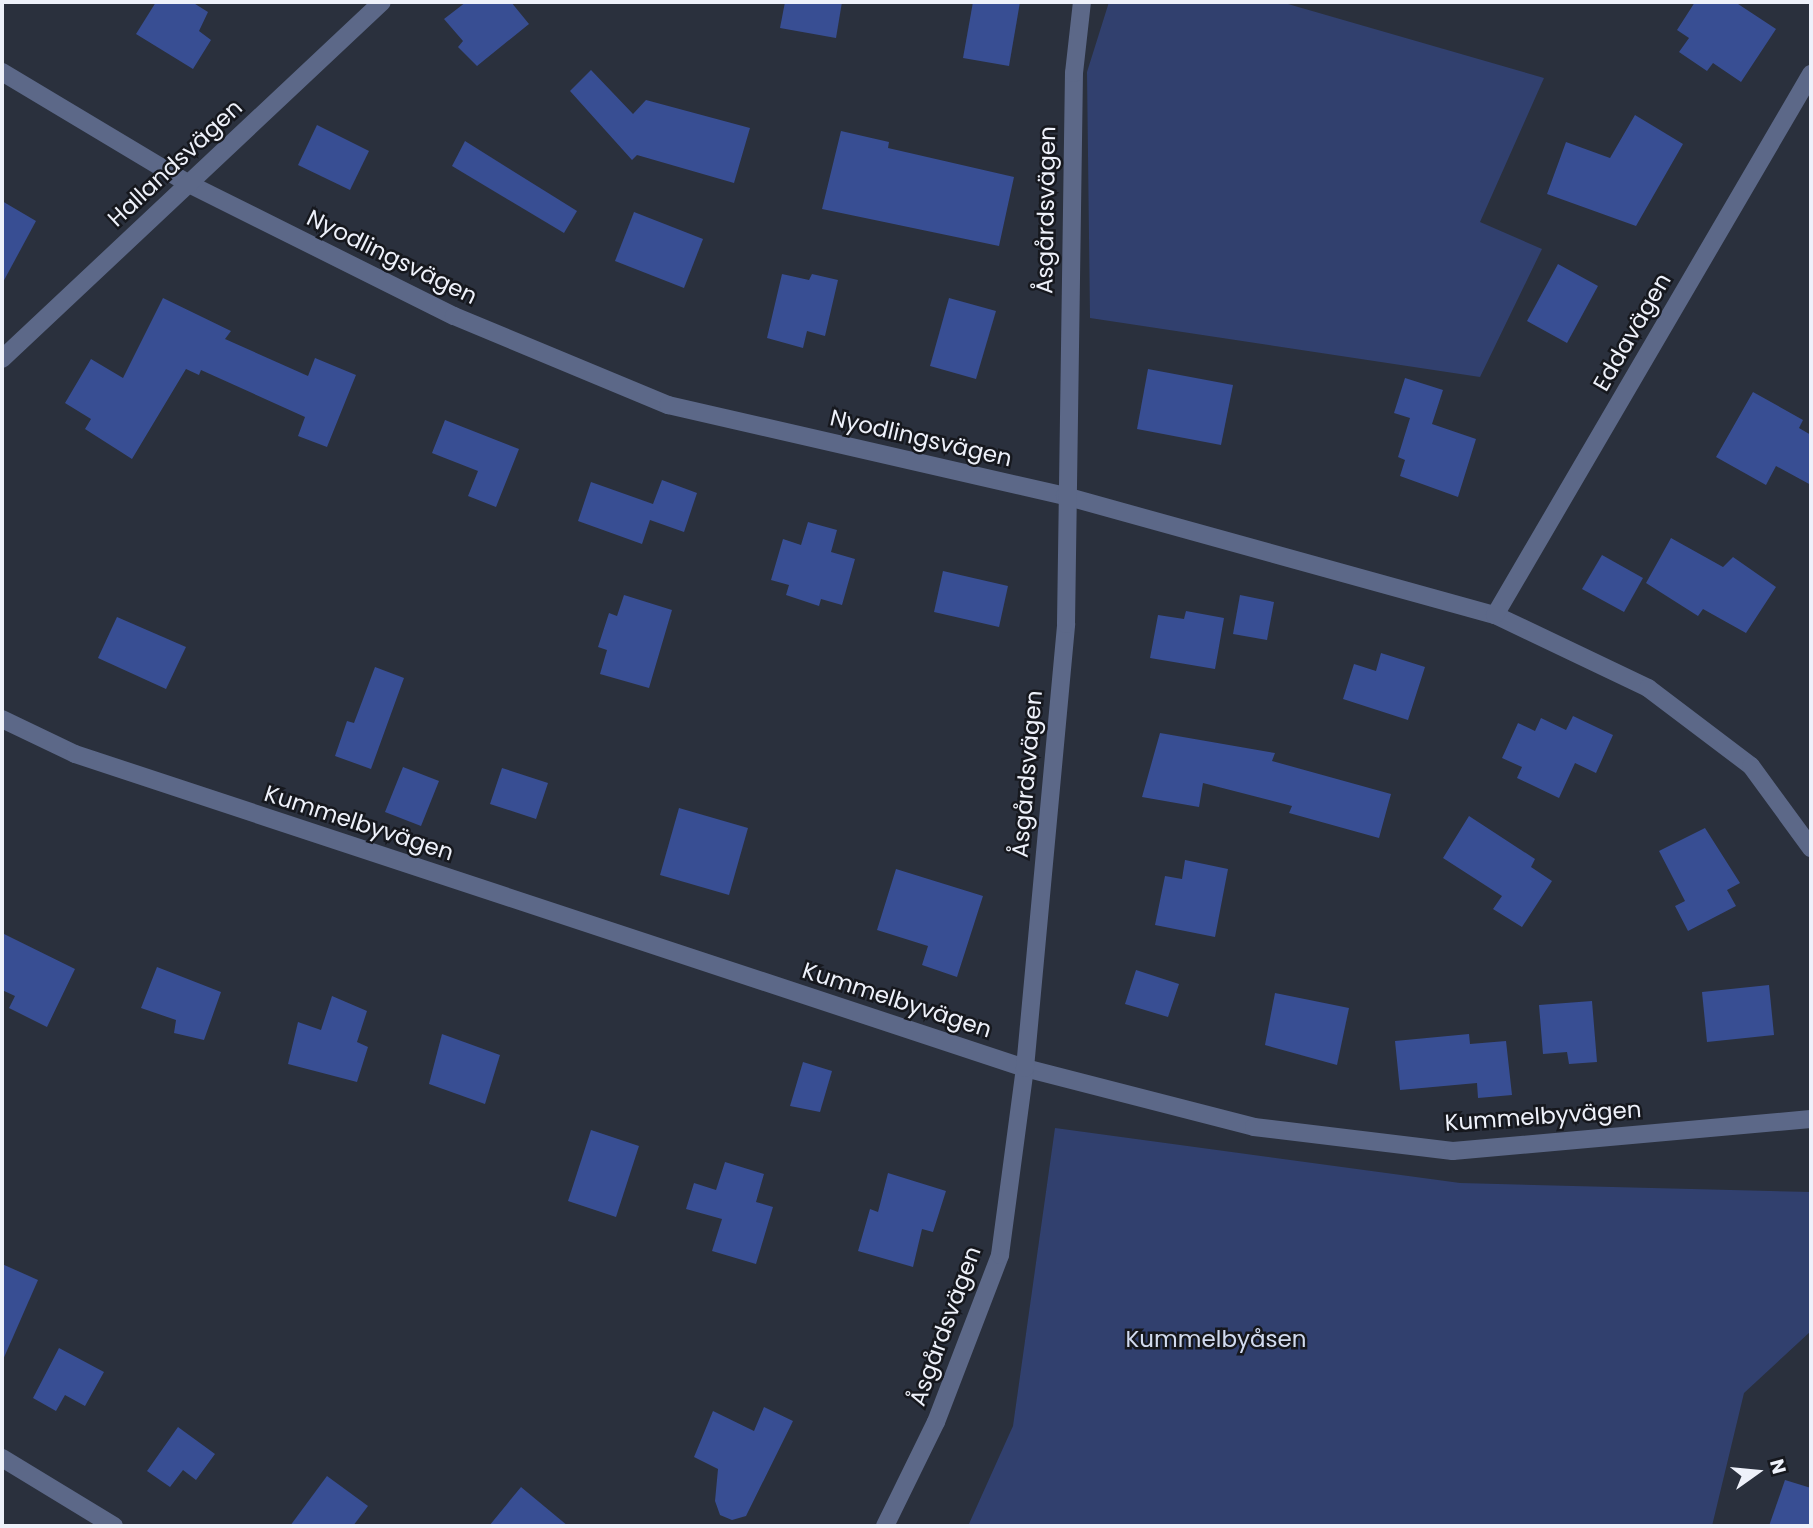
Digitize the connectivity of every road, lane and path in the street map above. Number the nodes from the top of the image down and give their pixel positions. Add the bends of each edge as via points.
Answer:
1 (382, 2) edge
2 (1082, 2) edge
3 (2, 72) edge
4 (1811, 74) edge
5 (188, 184) junction
6 (2, 359) edge
7 (1065, 496) junction
8 (1495, 615) junction
9 (2, 719) edge
10 (1811, 848) edge
11 (1025, 1068) junction
12 (1811, 1119) edge
13 (2, 1458) edge
14 (114, 1526) edge
15 (885, 1526) edge

1 - 5 street, Hallandsvägen
2 - 7 street, Åsgårdsvägen via 1074,73
3 - 5 street, Nyodlingsvägen
4 - 8 street, Eddavägen
5 - 6 street, Hallandsvägen
5 - 7 street, Nyodlingsvägen via 454,316 668,405
7 - 8 street, Nyodlingsvägen
7 - 11 street, Åsgårdsvägen via 1066,624
8 - 10 street, Nyodlingsvägen via 1648,688 1751,766
9 - 11 street, Kummelbyvägen via 75,754
11 - 12 street, Kummelbyvägen via 1254,1127 1453,1151
11 - 15 street, Åsgårdsvägen via 1000,1255 936,1422
13 - 14 street

